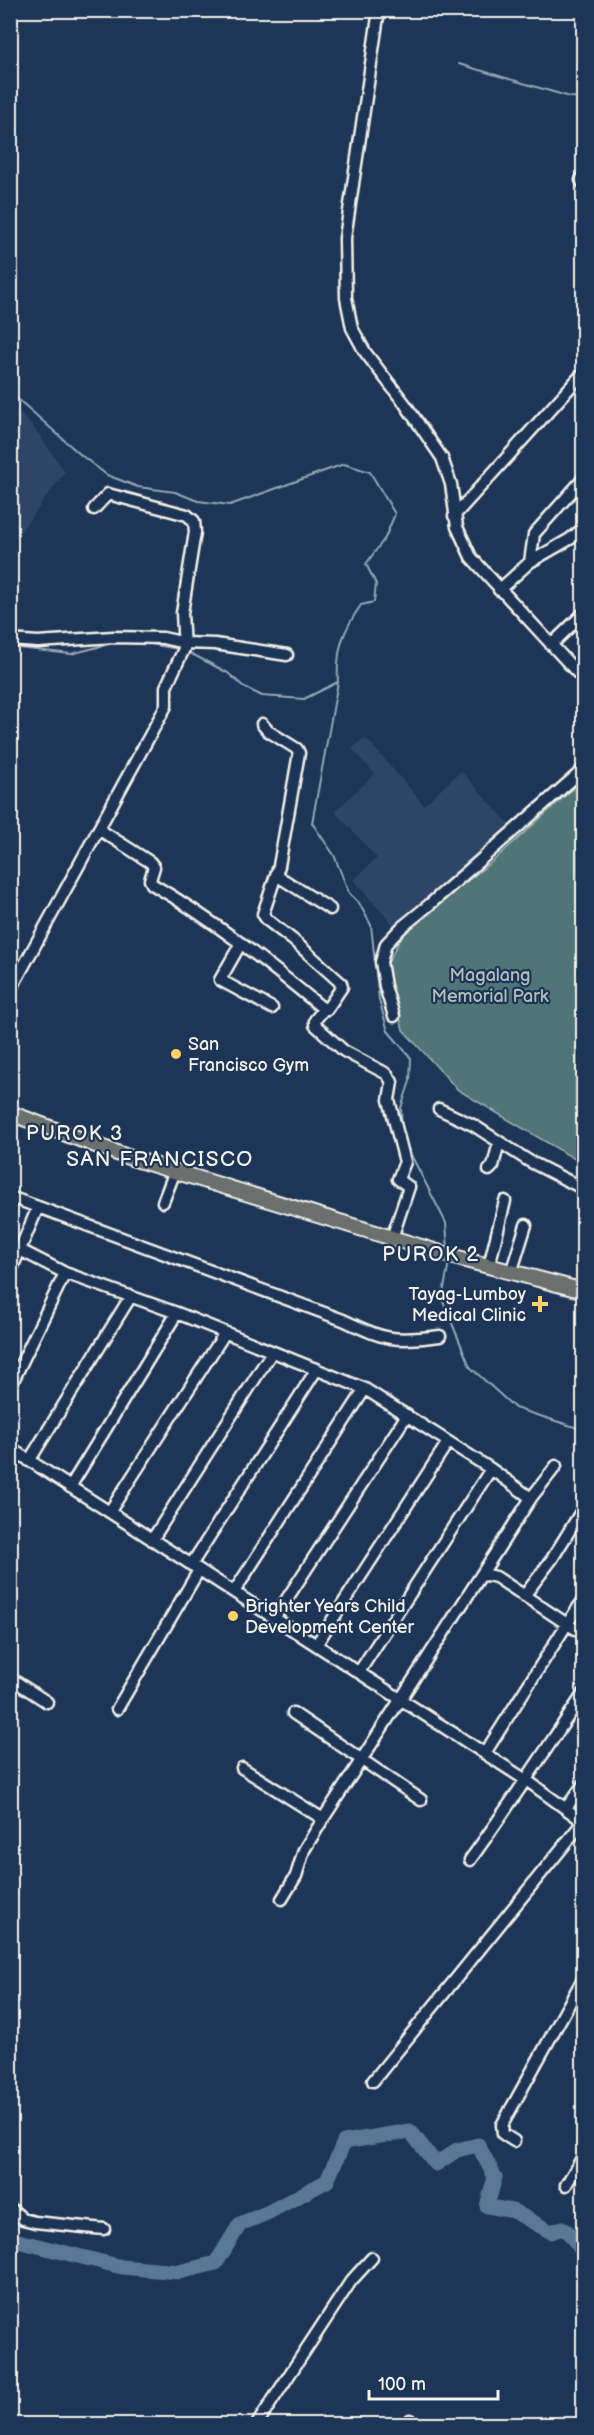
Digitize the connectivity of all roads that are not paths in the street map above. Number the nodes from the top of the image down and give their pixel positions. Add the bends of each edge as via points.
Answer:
1 (379, 10) edge
2 (584, 175) edge
3 (584, 185) edge
4 (584, 372) edge
5 (584, 478) edge
6 (94, 509) dead end
7 (454, 516) junction
8 (584, 528) edge
9 (530, 562) junction
10 (499, 590) junction
11 (584, 613) edge
12 (10, 640) edge
13 (185, 643) junction
14 (551, 645) junction
15 (287, 655) dead end
16 (584, 680) edge
17 (262, 724) dead end
18 (584, 769) edge
19 (100, 830) junction
20 (276, 875) junction
21 (330, 909) dead end
22 (241, 943) junction
23 (10, 991) edge
24 (272, 1008) dead end
25 (324, 1009) junction
26 (394, 1016) dead end
27 (439, 1109) dead end
28 (10, 1113) edge
29 (498, 1142) junction
30 (489, 1170) dead end
31 (175, 1171) junction
32 (584, 1189) edge
33 (10, 1197) edge
34 (163, 1202) dead end
35 (505, 1202) dead end
36 (38, 1207) junction
37 (525, 1226) dead end
38 (392, 1238) junction
39 (20, 1250) junction
40 (489, 1266) junction
41 (10, 1273) edge
42 (65, 1273) junction
43 (511, 1273) junction
44 (584, 1291) edge
45 (131, 1296) junction
46 (177, 1313) junction
47 (225, 1333) junction
48 (440, 1336) dead end
49 (272, 1352) junction
50 (317, 1369) junction
51 (10, 1387) edge
52 (365, 1389) junction
53 (407, 1415) junction
54 (448, 1442) junction
55 (10, 1448) edge
56 (29, 1461) junction
57 (556, 1466) dead end
58 (491, 1468) junction
59 (70, 1487) junction
60 (531, 1498) junction
61 (584, 1507) edge
62 (110, 1512) junction
63 (152, 1540) junction
64 (195, 1568) junction
65 (481, 1576) junction
66 (234, 1592) junction
67 (524, 1596) junction
68 (584, 1599) edge
69 (275, 1617) junction
70 (567, 1624) junction
71 (584, 1634) edge
72 (316, 1645) junction
73 (359, 1672) junction
74 (10, 1678) edge
75 (584, 1693) edge
76 (401, 1700) junction
77 (46, 1702) dead end
78 (117, 1709) dead end
79 (293, 1713) dead end
80 (485, 1754) junction
81 (362, 1761) junction
82 (242, 1768) dead end
83 (525, 1779) junction
84 (584, 1784) edge
85 (421, 1800) dead end
86 (566, 1808) junction
87 (323, 1819) junction
88 (583, 1822) edge
89 (470, 1860) dead end
90 (282, 1899) dead end
91 (584, 1977) edge
92 (373, 2081) dead end
93 (514, 2140) dead end
94 (584, 2155) edge
95 (566, 2185) dead end
96 (10, 2208) edge
97 (104, 2229) dead end
98 (372, 2258) dead end
99 (257, 2424) edge

1 - 7 street via 345,238 348,313 365,352 442,458 451,484
2 - 3 street
4 - 7 street
5 - 9 street via 534,534
6 - 13 street via 108,494 187,515 194,521 182,612
7 - 10 street via 466,548
8 - 9 street
9 - 10 street
10 - 14 street
11 - 14 street
12 - 13 street via 38,642 113,636
13 - 15 street
13 - 19 street via 183,656 166,687 166,706
14 - 16 street
17 - 20 street via 299,753
18 - 26 street via 386,944 381,962
19 - 22 street via 150,862 154,870 152,884
19 - 23 street
20 - 21 street
20 - 25 street via 264,917 341,983 327,1010
22 - 24 street via 220,980
22 - 25 street
25 - 38 street via 315,1025 344,1051 387,1074 392,1082 388,1100 405,1162 398,1179 409,1187
27 - 29 street
28 - 31 main road
29 - 30 street
29 - 32 street
31 - 34 street
31 - 38 main road
33 - 36 street
35 - 40 street
36 - 39 street
36 - 48 street via 380,1337 406,1340
37 - 43 street
38 - 40 main road
39 - 41 street
39 - 42 street
40 - 43 main road
42 - 45 street
42 - 51 street
43 - 44 main road
45 - 46 street
45 - 56 street
46 - 47 street
46 - 59 street
47 - 49 street
47 - 62 street
49 - 50 street
49 - 63 street
50 - 52 street
50 - 64 street
52 - 53 street
52 - 66 street
53 - 54 street
53 - 69 street
54 - 58 street
54 - 72 street
55 - 56 street
56 - 59 street
57 - 60 street
58 - 60 street
58 - 73 street
59 - 62 street
60 - 65 street
61 - 67 street
62 - 63 street
63 - 64 street
64 - 66 street
64 - 78 street
65 - 67 street via 496,1577
65 - 76 street
66 - 69 street
67 - 70 street
68 - 70 street
69 - 72 street
70 - 71 street
70 - 80 street
72 - 73 street
73 - 76 street
74 - 77 street
75 - 83 street
76 - 80 street
76 - 81 street
79 - 81 street
80 - 83 street
81 - 85 street
81 - 87 street
82 - 87 street
83 - 86 street
83 - 89 street via 513,1803
84 - 86 street
86 - 88 street
87 - 90 street
88 - 92 street
91 - 93 street via 502,2125 503,2134
94 - 95 street
96 - 97 street via 23,2219 35,2222
98 - 99 street via 351,2281

